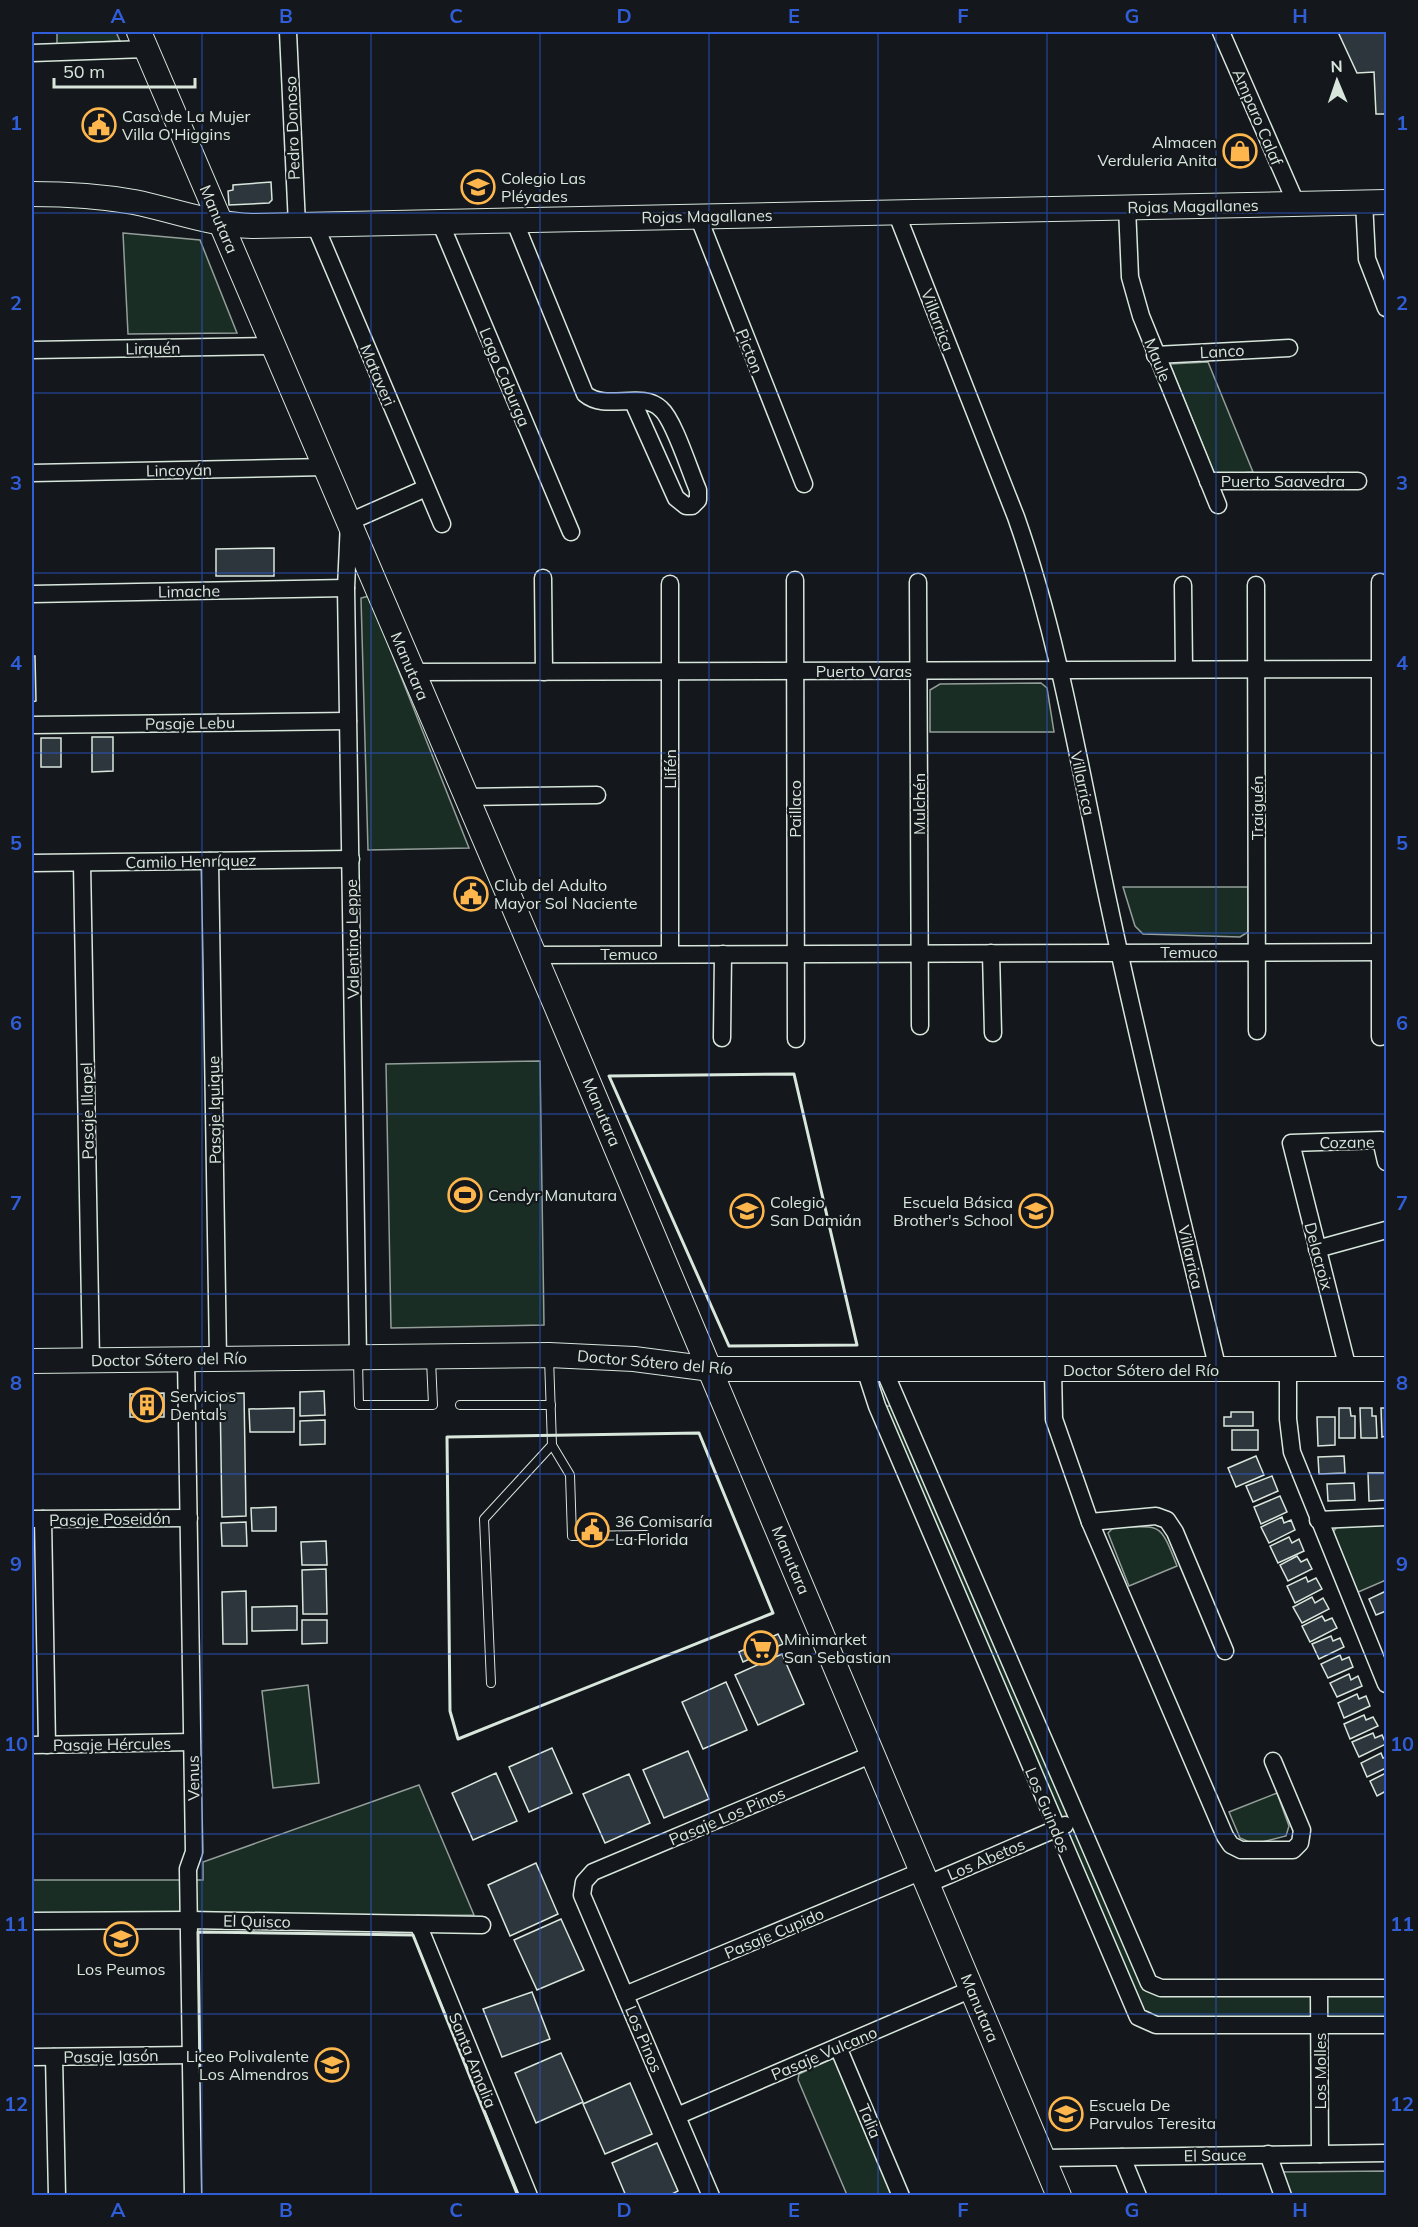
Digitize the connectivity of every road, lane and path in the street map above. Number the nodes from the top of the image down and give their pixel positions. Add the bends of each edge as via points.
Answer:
1 (288, 32) edge
2 (1221, 32) edge
3 (143, 40) edge
4 (32, 53) edge
5 (32, 194) edge
6 (1376, 202) edge
7 (1296, 203) junction
8 (1127, 207) junction
9 (896, 212) junction
10 (698, 216) junction
11 (514, 220) junction
12 (440, 222) junction
13 (221, 223) junction
14 (306, 225) junction
15 (1386, 308) edge
16 (274, 346) junction
17 (1289, 348) dead end
18 (32, 350) edge
19 (1155, 355) junction
20 (633, 402) junction
21 (326, 467) junction
22 (32, 472) edge
23 (1208, 481) junction
24 (1358, 481) dead end
25 (804, 484) dead end
26 (426, 488) junction
27 (1218, 505) dead end
28 (349, 522) junction
29 (442, 524) dead end
30 (571, 532) dead end
31 (543, 578) dead end
32 (795, 580) dead end
33 (918, 582) dead end
34 (1380, 582) dead end
35 (670, 584) dead end
36 (1183, 585) dead end
37 (1256, 585) dead end
38 (346, 588) junction
39 (32, 594) edge
40 (1184, 669) junction
41 (1257, 669) junction
42 (1383, 669) edge
43 (918, 670) junction
44 (1058, 670) junction
45 (670, 671) junction
46 (796, 671) junction
47 (413, 672) junction
48 (544, 672) junction
49 (348, 721) junction
50 (32, 725) edge
51 (597, 795) dead end
52 (467, 797) junction
53 (351, 859) junction
54 (210, 861) junction
55 (82, 863) junction
56 (32, 864) edge
57 (1119, 952) junction
58 (1257, 952) junction
59 (1383, 952) edge
60 (920, 953) junction
61 (991, 953) junction
62 (670, 954) junction
63 (723, 954) junction
64 (795, 954) junction
65 (535, 955) junction
66 (920, 1026) dead end
67 (1257, 1031) dead end
68 (993, 1034) dead end
69 (1380, 1037) dead end
70 (722, 1038) dead end
71 (796, 1038) dead end
72 (1291, 1143) joint
73 (1386, 1162) edge
74 (1386, 1230) edge
75 (1317, 1249) junction
76 (549, 1355) junction
77 (431, 1356) junction
78 (358, 1357) junction
79 (186, 1359) junction
80 (218, 1359) junction
81 (91, 1360) junction
82 (32, 1361) edge
83 (711, 1369) junction
84 (1348, 1369) junction
85 (1386, 1369) edge
86 (874, 1370) junction
87 (1053, 1370) junction
88 (1218, 1370) junction
89 (1288, 1370) junction
90 (460, 1405) dead end
91 (551, 1405) junction
92 (552, 1444) junction
93 (1386, 1517) edge
94 (189, 1518) junction
95 (37, 1519) edge
96 (1318, 1520) junction
97 (1090, 1522) junction
98 (646, 1535) dead end
99 (1225, 1651) dead end
100 (491, 1683) dead end
101 (1386, 1684) edge
102 (192, 1742) junction
103 (39, 1745) edge
104 (873, 1754) junction
105 (1273, 1761) dead end
106 (1077, 1820) junction
107 (1057, 1829) junction
108 (925, 1877) junction
109 (584, 1882) joint
110 (189, 1920) junction
111 (32, 1921) edge
112 (418, 1924) junction
113 (482, 1925) dead end
114 (1386, 1988) edge
115 (972, 1989) junction
116 (1319, 1989) junction
117 (625, 1995) junction
118 (1319, 2025) junction
119 (1386, 2025) edge
120 (838, 2047) junction
121 (191, 2055) junction
122 (32, 2057) edge
123 (54, 2057) junction
124 (677, 2116) junction
125 (1386, 2153) edge
126 (1268, 2154) junction
127 (1320, 2154) junction
128 (1122, 2157) junction
129 (1043, 2158) junction
130 (57, 2196) edge
131 (194, 2196) edge
132 (529, 2196) edge
133 (711, 2196) edge
134 (901, 2196) edge
135 (1059, 2196) edge
136 (1138, 2196) edge
137 (1283, 2196) edge

1 - 14 street, Pedro Donoso
2 - 7 street, Amparo Calaf
3 - 4 street
3 - 13 main road, Manutara
5 - 13 main road, Rojas Magallanes via 123,201
6 - 7 main road, Rojas Magallanes
6 - 15 street via 1367,259
7 - 8 main road, Rojas Magallanes
8 - 9 main road, Rojas Magallanes
8 - 19 street, Maule via 1130,277
9 - 10 main road, Rojas Magallanes
9 - 44 street, Villarrica via 1019,526
10 - 11 main road, Rojas Magallanes
10 - 25 street, Picton
11 - 12 main road, Rojas Magallanes
11 - 20 street via 585,394 597,400
12 - 14 main road, Rojas Magallanes
12 - 30 street, Lago Caburga
13 - 14 main road, Rojas Magallanes
13 - 16 main road, Manutara
14 - 26 street, Mataveri
16 - 18 street, Lirquén
16 - 21 main road, Manutara
17 - 19 street, Lanco
19 - 23 street, Maule
20 - 20 street via 657,405 667,417 698,490 698,500 692,506 682,505 676,498
21 - 22 street, Lincoyán
21 - 28 main road, Manutara
23 - 24 street, Puerto Saavedra
23 - 27 street, Maule
26 - 28 street
26 - 29 street, Mataveri
28 - 38 street, Valentina Leppe
28 - 47 main road, Manutara
31 - 48 street
32 - 46 street, Paillaco
33 - 43 street, Mulchén
34 - 42 street
35 - 45 street, Llifén
36 - 40 street
37 - 41 street, Traiguén
38 - 39 street, Limache
38 - 49 street, Valentina Leppe
40 - 41 street, Puerto Varas
40 - 44 street, Puerto Varas
41 - 42 street, Puerto Varas
41 - 58 street, Traiguén
42 - 59 street
43 - 44 street, Puerto Varas
43 - 46 street, Puerto Varas
43 - 60 street, Mulchén
44 - 57 street, Villarrica
45 - 46 street, Puerto Varas
45 - 48 street, Puerto Varas
45 - 62 street, Llifén
46 - 64 street, Paillaco
47 - 48 street, Puerto Varas
47 - 52 main road, Manutara
49 - 50 street, Pasaje Lebu
49 - 53 street, Valentina Leppe
51 - 52 street
52 - 65 main road, Manutara
53 - 54 street, Camilo Henríquez
53 - 78 street, Valentina Leppe
54 - 55 street, Camilo Henríquez
54 - 80 street, Pasaje Iquique
55 - 56 street, Camilo Henríquez
55 - 81 street, Pasaje Illapel
57 - 58 street, Temuco
57 - 61 street, Temuco
57 - 88 street, Villarrica
58 - 59 street, Temuco
58 - 67 street, Traiguén
59 - 69 street
60 - 61 street, Temuco
60 - 64 street, Temuco
60 - 66 street, Mulchén
61 - 68 street
62 - 63 street, Temuco
62 - 65 street, Temuco
63 - 64 street, Temuco
63 - 70 street
64 - 71 street, Paillaco
65 - 83 main road, Manutara
72 - 73 street, Cozane via 1381,1140
72 - 75 street, Delacroix
74 - 75 street
75 - 84 street, Delacroix
76 - 77 main road, Doctor Sótero del Río
76 - 83 main road, Doctor Sótero del Río via 634,1359
76 - 91 lane
77 - 78 main road, Doctor Sótero del Río
77 - 78 lane via 433,1405 359,1405
78 - 80 main road, Doctor Sótero del Río
79 - 80 main road, Doctor Sótero del Río
79 - 81 main road, Doctor Sótero del Río
79 - 94 street, Venus
81 - 82 main road, Doctor Sótero del Río
83 - 86 main road, Doctor Sótero del Río
83 - 104 main road, Manutara
84 - 85 main road, Doctor Sótero del Río
84 - 89 main road, Doctor Sótero del Río
86 - 87 main road, Doctor Sótero del Río
86 - 106 street, Los Guindos
86 - 107 street, Los Guindos via 882,1416
87 - 88 main road, Doctor Sótero del Río
87 - 97 street via 1054,1419
88 - 89 main road, Doctor Sótero del Río
89 - 96 street via 1292,1452
90 - 91 lane
91 - 92 lane
92 - 98 lane via 570,1475 572,1536
92 - 100 lane via 484,1519
93 - 96 street
94 - 95 street, Pasaje Poseidón
94 - 102 street, Venus
95 - 103 street
96 - 101 street
97 - 99 street via 1156,1516 1167,1520 1176,1532
97 - 105 street via 1225,1836 1236,1849 1293,1850 1300,1843 1302,1830
102 - 103 street, Pasaje Hércules
102 - 110 street, Venus via 194,1852 188,1869
104 - 108 main road, Manutara
104 - 109 street, Pasaje Los Pinos via 593,1872
106 - 107 street, Los Abetos
106 - 116 street, Los Guindos via 1146,1978 1154,1986
107 - 108 street, Los Abetos
107 - 118 street, Los Guindos via 1134,2011 1143,2021 1156,2025
108 - 115 main road, Manutara
108 - 117 street, Pasaje Cupido
109 - 117 street, Los Pinos via 582,1895
110 - 111 street, El Quisco
110 - 112 street, El Quisco
110 - 121 street, Venus
112 - 113 street, El Quisco
112 - 132 street, Santa Amalia
114 - 116 street, Los Guindos
115 - 120 street, Pasaje Vulcano
115 - 129 main road, Manutara
116 - 118 street, Los Molles
117 - 124 street, Los Pinos
118 - 119 street, Los Guindos
118 - 127 street, Los Molles
120 - 124 street, Pasaje Vulcano
120 - 134 street, Talia
121 - 123 street, Pasaje Jasón
121 - 131 street, Venus
122 - 123 street, Pasaje Jasón
123 - 130 street
124 - 133 street, Los Pinos
125 - 127 street, El Sauce
126 - 127 street, El Sauce
126 - 128 street, El Sauce
126 - 137 street
128 - 129 street, El Sauce
128 - 136 street
129 - 135 main road, Manutara

